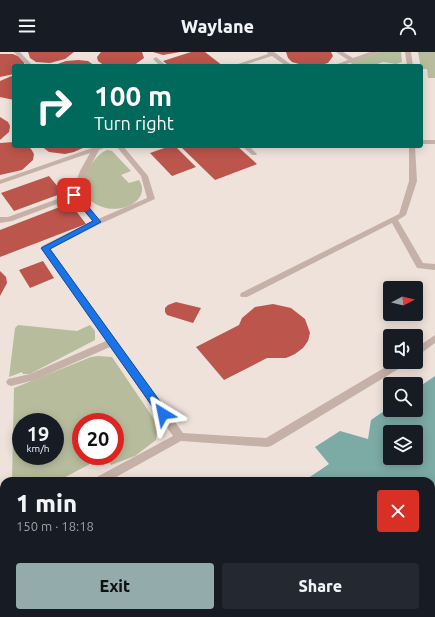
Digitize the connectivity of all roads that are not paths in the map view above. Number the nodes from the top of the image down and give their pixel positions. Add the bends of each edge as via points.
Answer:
1 (17, 52) edge
2 (339, 52) edge
3 (376, 52) edge
4 (408, 52) edge
5 (272, 53) edge
6 (156, 58) dead end
7 (352, 60) junction
8 (28, 64) edge
9 (162, 64) edge
10 (241, 64) edge
11 (287, 64) edge
12 (341, 64) edge
13 (410, 64) edge
14 (423, 142) edge
15 (435, 142) edge
16 (99, 148) edge
17 (121, 148) edge
18 (247, 148) edge
19 (412, 148) edge
20 (96, 149) junction
21 (254, 154) dead end
22 (0, 182) edge
23 (74, 195) junction
24 (394, 219) junction
25 (0, 220) edge
26 (97, 222) junction
27 (435, 267) edge
28 (244, 295) dead end
29 (435, 338) edge
30 (112, 342) junction
31 (423, 347) edge
32 (390, 369) edge
33 (11, 382) dead end
34 (180, 437) junction
35 (106, 477) edge

1 - 8 lane
2 - 7 lane
3 - 7 lane
4 - 13 lane
5 - 10 lane
5 - 11 lane
6 - 9 lane
7 - 12 lane
14 - 15 lane
16 - 20 lane
17 - 26 lane via 144,176 151,199
18 - 21 lane
19 - 24 lane via 413,181 402,215
20 - 22 lane
20 - 23 lane
23 - 25 lane
23 - 26 lane
24 - 27 lane via 420,266
24 - 28 lane
26 - 30 lane via 45,248
29 - 31 lane
30 - 33 lane via 53,368
30 - 34 lane
32 - 34 lane via 267,443
34 - 35 lane

